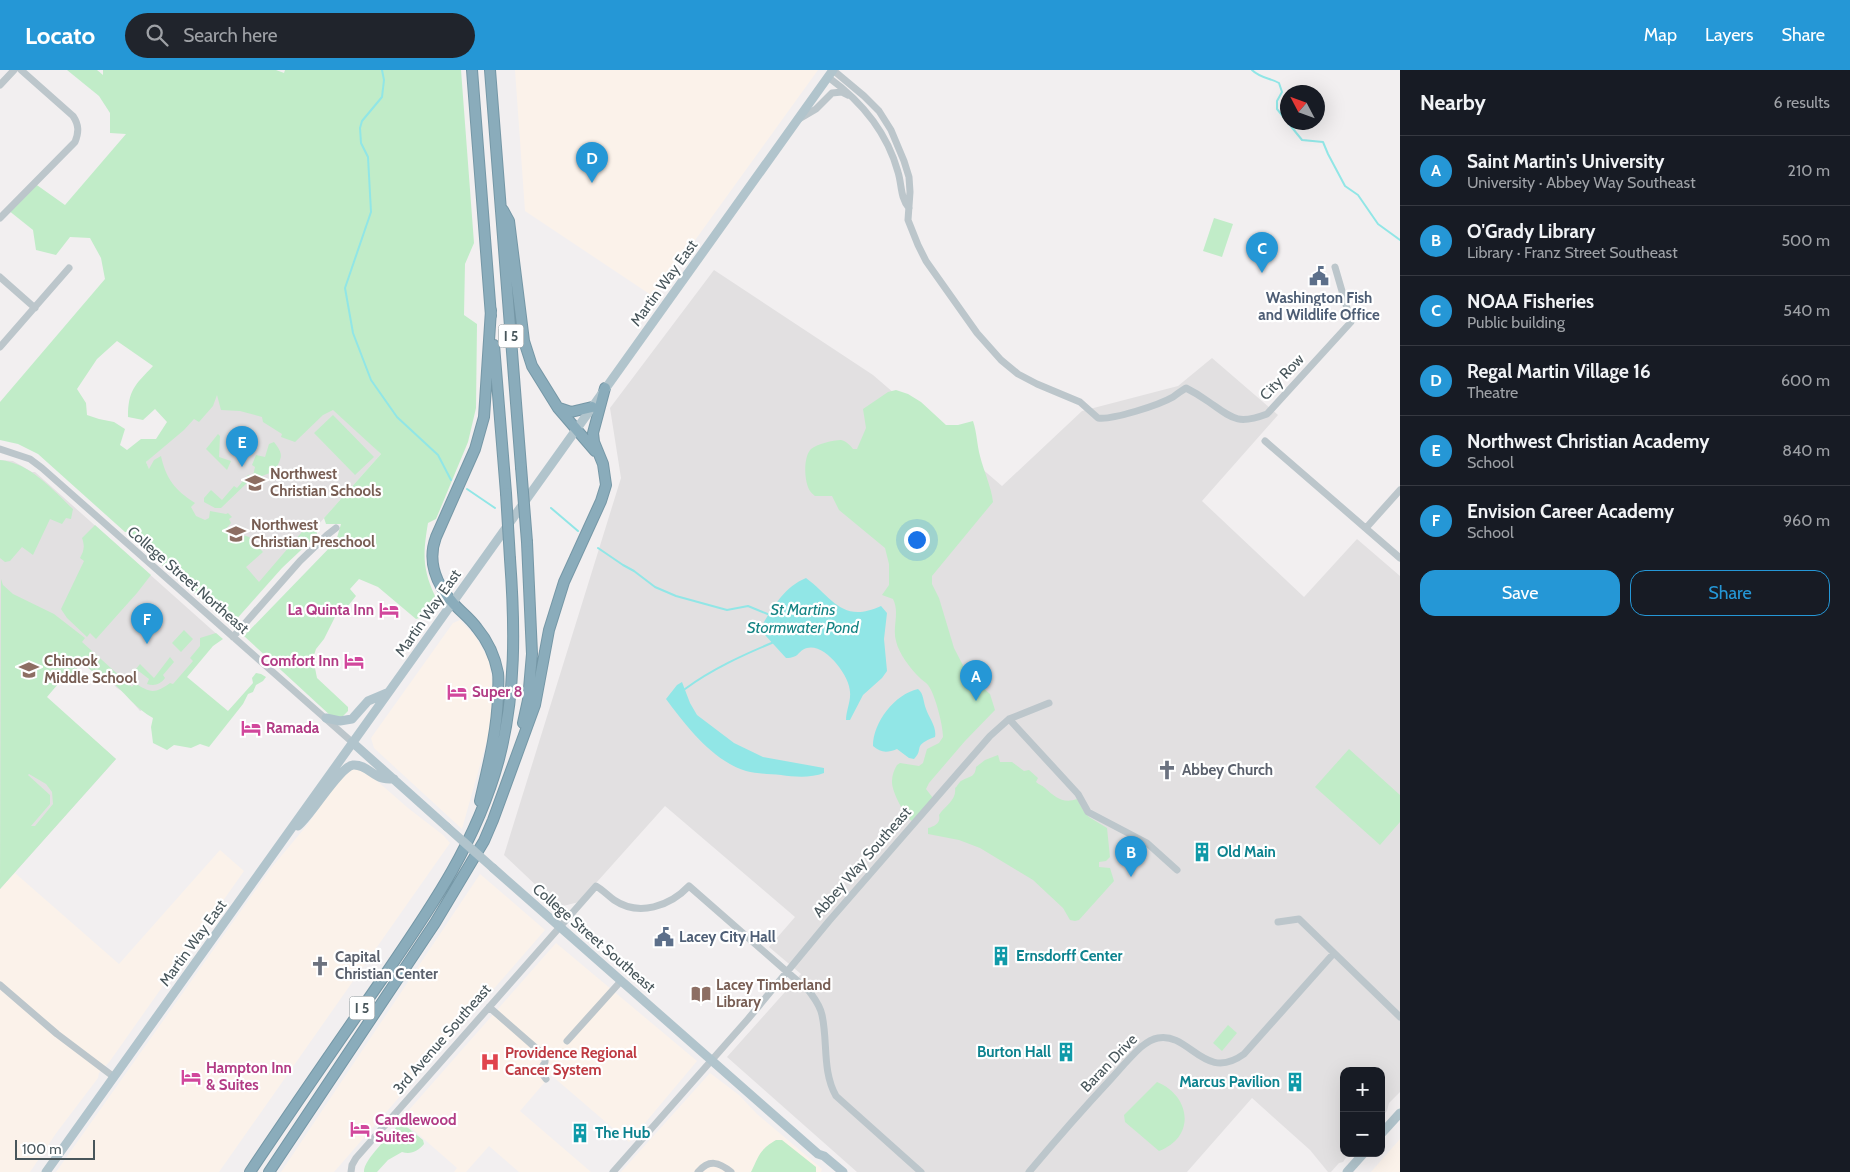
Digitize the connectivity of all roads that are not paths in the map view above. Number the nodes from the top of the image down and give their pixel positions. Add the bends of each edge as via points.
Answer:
1 (14, 70) edge
2 (21, 70) edge
3 (472, 70) edge
4 (490, 70) edge
5 (831, 74) edge
6 (0, 85) edge
7 (856, 99) junction
8 (799, 119) junction
9 (501, 204) junction
10 (909, 208) junction
11 (0, 218) edge
12 (1336, 267) dead end
13 (70, 268) dead end
14 (0, 277) edge
15 (35, 308) junction
16 (491, 310) junction
17 (0, 347) edge
18 (605, 388) junction
19 (592, 407) junction
20 (558, 408) junction
21 (576, 430) junction
22 (1265, 442) dead end
23 (0, 445) edge
24 (0, 449) edge
25 (600, 458) junction
26 (1400, 490) edge
27 (336, 528) dead end
28 (1366, 528) junction
29 (1400, 558) edge
30 (452, 603) junction
31 (233, 638) junction
32 (387, 693) junction
33 (1049, 703) dead end
34 (326, 718) junction
35 (1009, 719) junction
36 (352, 742) junction
37 (517, 754) junction
38 (394, 779) junction
39 (290, 832) junction
40 (472, 837) junction
41 (1177, 870) dead end
42 (1278, 922) dead end
43 (559, 926) junction
44 (1334, 953) junction
45 (788, 973) junction
46 (621, 981) junction
47 (0, 985) edge
48 (489, 1007) junction
49 (1400, 1017) edge
50 (567, 1041) dead end
51 (712, 1060) junction
52 (114, 1077) junction
53 (546, 1079) dead end
54 (1400, 1113) edge
55 (1385, 1130) edge
56 (818, 1154) junction
57 (1360, 1157) edge
58 (251, 1169) edge
59 (46, 1172) edge
60 (269, 1172) edge
61 (351, 1172) edge
62 (612, 1172) edge
63 (698, 1172) edge
64 (731, 1172) edge
65 (835, 1172) edge
66 (843, 1172) edge
67 (921, 1172) edge
68 (1029, 1172) edge
69 (1347, 1172) edge

1 - 6 street
2 - 11 street via 73,116 78,135 75,142
3 - 16 highway, I 5
4 - 9 highway, I 5
5 - 7 street
5 - 8 main road, Martin Way East
5 - 10 street via 864,96 891,130 909,177
7 - 8 street via 842,92 832,93
7 - 10 street via 885,140 898,172 902,201
8 - 18 main road, Martin Way East
9 - 20 highway via 509,221 524,341 532,366
9 - 37 highway, I 5, bridge via 527,542 532,654 528,700
10 - 12 street, City Row via 908,220 926,262 989,348 1018,374 1080,402 1098,418 1155,405 1186,388 1225,415 1240,420 1252,420 1267,414 1351,322
13 - 15 street
14 - 15 street
15 - 17 street
16 - 30 highway via 484,417 475,449 431,552 432,569
16 - 40 highway, I 5, bridge via 506,493 513,655 511,693 500,758
18 - 19 main road, Martin Way East
18 - 25 highway via 593,432
19 - 20 highway via 571,412
19 - 21 main road, Martin Way East
20 - 21 highway
21 - 25 highway
21 - 30 main road, Martin Way East
22 - 28 street
23 - 24 street, College Street Northeast
24 - 31 street, College Street Northeast via 30,459 42,468
25 - 37 highway via 606,484 564,582 549,630 535,705
26 - 28 street
27 - 31 street via 300,560
28 - 29 street
30 - 32 main road, Martin Way East
30 - 40 highway via 477,627 498,675 497,720
31 - 34 street, College Street Northeast
32 - 34 main road via 368,701 352,719 340,722
32 - 36 main road, Martin Way East
33 - 35 street, Abbey Way Southeast
34 - 36 street, College Street Northeast
35 - 41 street via 1078,794 1088,812 1147,843
35 - 45 street, Abbey Way Southeast via 990,736 829,921
36 - 38 main road, College Street Southeast
36 - 39 main road, Martin Way East
37 - 60 highway, I 5 via 503,798 484,841 461,880
38 - 39 main road via 381,778 363,767 354,765 347,768 305,820
38 - 43 main road, College Street Southeast, bridge
39 - 52 main road, Martin Way East
40 - 58 highway, I 5 via 426,916
42 - 44 street via 1300,920
43 - 45 street via 596,886 622,905 645,908 669,902 689,886
43 - 46 main road, College Street Southeast
43 - 48 street, 3rd Avenue Southeast
44 - 49 street
44 - 68 street, Baran Drive via 1244,1054 1234,1061 1208,1060 1168,1037 1151,1040 1141,1047
45 - 51 street, Abbey Way Southeast
45 - 67 street via 808,991 820,1008 827,1069 836,1096
46 - 50 street
46 - 51 main road, College Street Southeast
47 - 52 street
48 - 53 street via 545,1056 540,1071
48 - 61 street, 3rd Avenue Southeast via 356,1158
51 - 56 main road, College Street Southeast
51 - 62 street, Abbey Way Southeast
52 - 59 main road, Martin Way East
54 - 55 main road
56 - 65 main road, College Street Southeast via 820,1160
56 - 66 main road, College Street Southeast
57 - 69 main road
63 - 64 street via 714,1162

